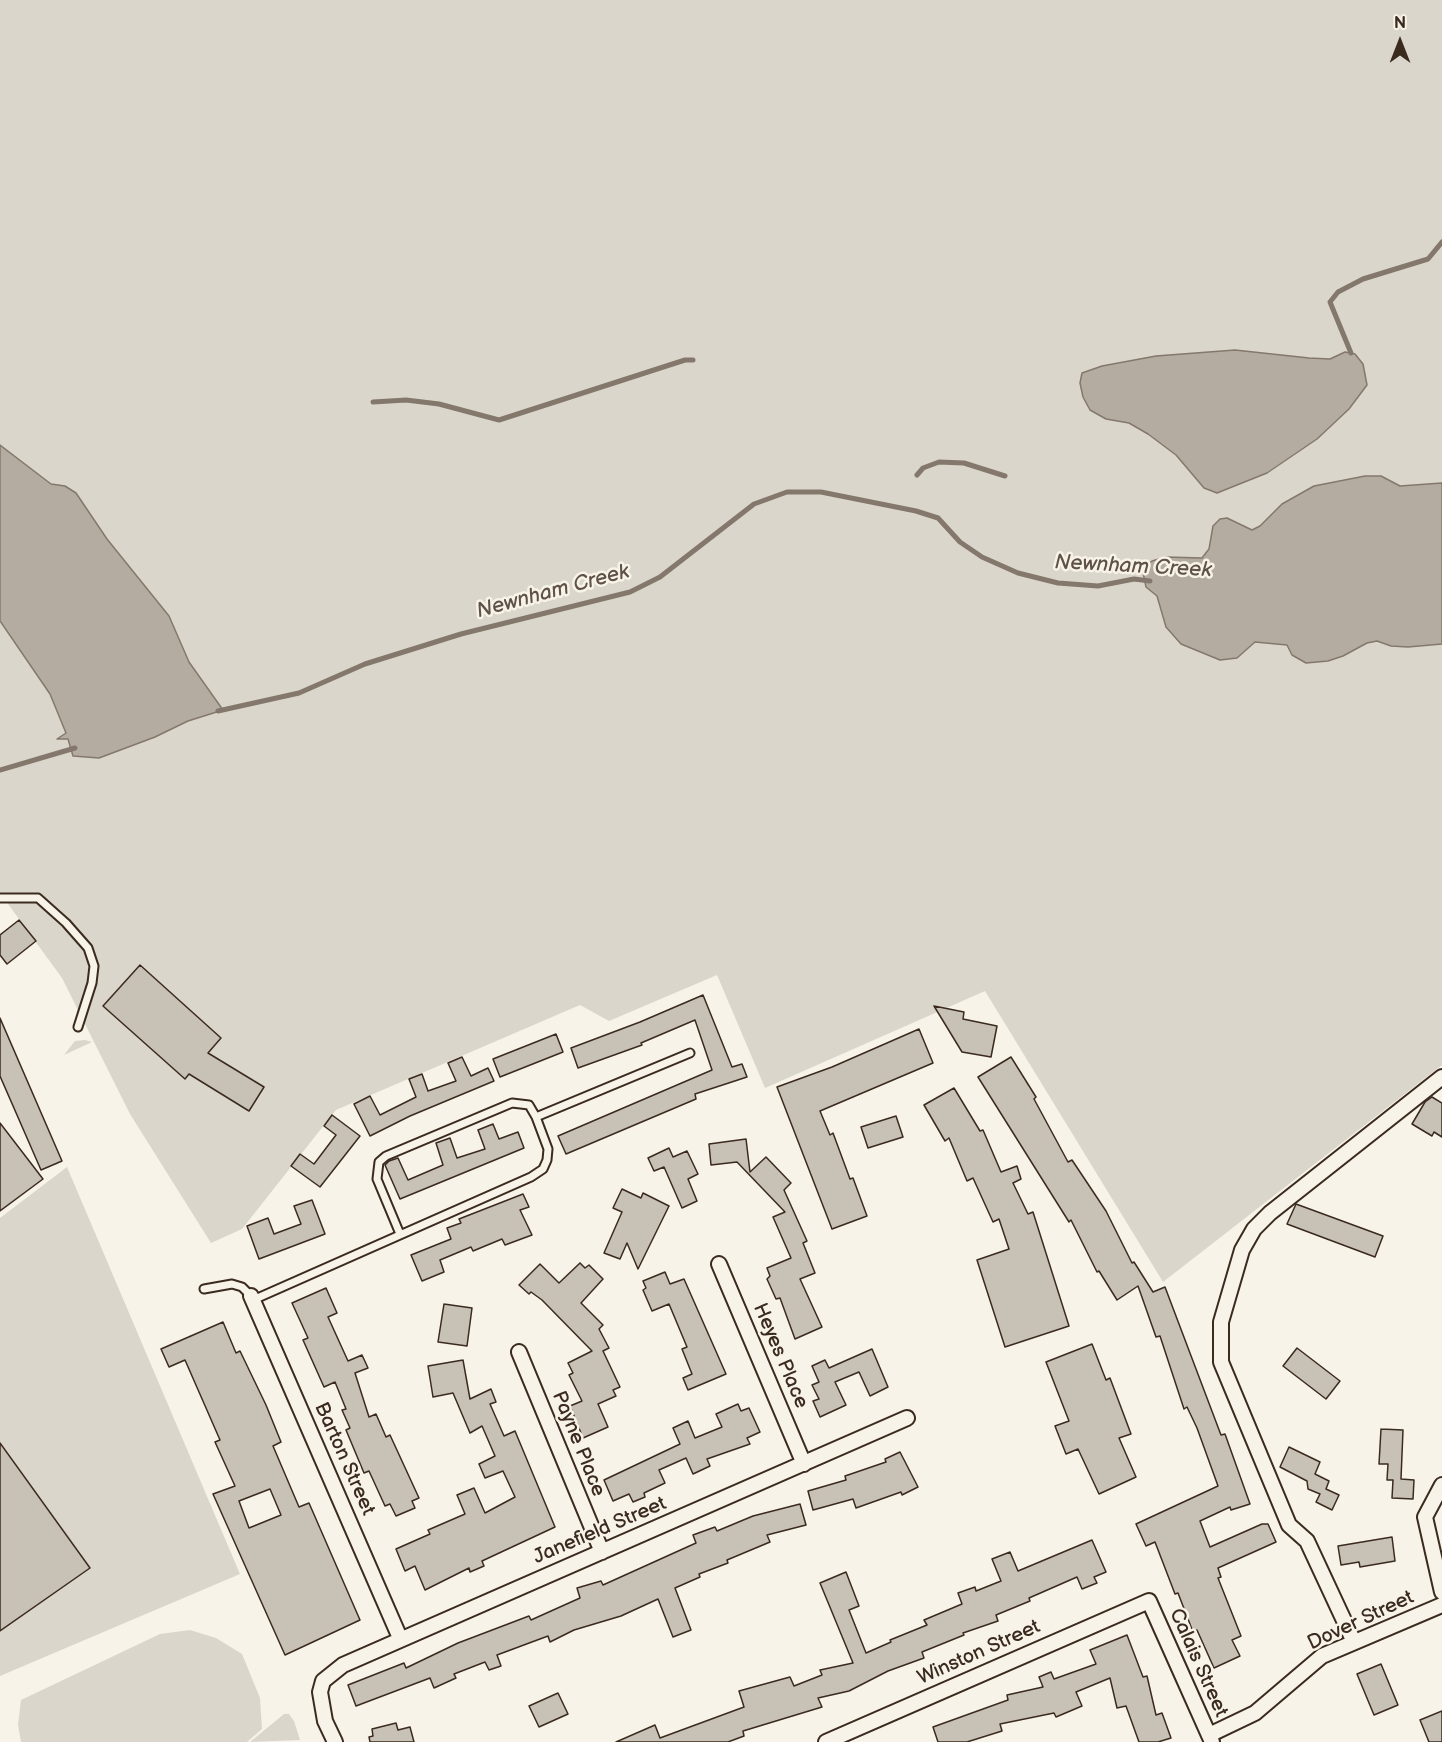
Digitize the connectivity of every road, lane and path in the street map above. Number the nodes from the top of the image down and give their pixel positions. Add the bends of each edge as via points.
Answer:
1 (0, 898) edge
2 (78, 1027) dead end
3 (690, 1053) dead end
4 (1442, 1077) edge
5 (536, 1117) junction
6 (400, 1234) junction
7 (720, 1264) dead end
8 (204, 1289) dead end
9 (252, 1298) junction
10 (519, 1352) dead end
11 (906, 1418) dead end
12 (804, 1464) junction
13 (1442, 1485) edge
14 (602, 1552) junction
15 (1442, 1592) edge
16 (1149, 1601) joint
17 (1442, 1605) edge
18 (400, 1638) junction
19 (1354, 1642) junction
20 (1210, 1738) edge
21 (335, 1742) edge
22 (826, 1742) edge

1 - 2 lane via 38,898 88,948 94,966 92,983
3 - 5 lane
4 - 19 street via 1254,1229 1242,1250 1221,1322 1221,1362 1289,1525 1307,1541
5 - 6 lane via 548,1149 543,1169
5 - 6 lane via 529,1105 512,1103 379,1162 377,1179
6 - 9 lane
7 - 12 street, Heyes Place
8 - 9 lane via 232,1284 242,1287
9 - 18 street, Barton Street
10 - 14 street, Payne Place
11 - 12 street, Janefield Street
12 - 14 street, Janefield Street
13 - 15 street via 1425,1517
14 - 18 street, Janefield Street
16 - 20 street, Calais Street
16 - 22 street, Winston Street
17 - 19 street, Dover Street
18 - 21 street, Janefield Street via 343,1665 323,1681 320,1692 325,1720
19 - 20 street, Dover Street via 1322,1656 1254,1713

